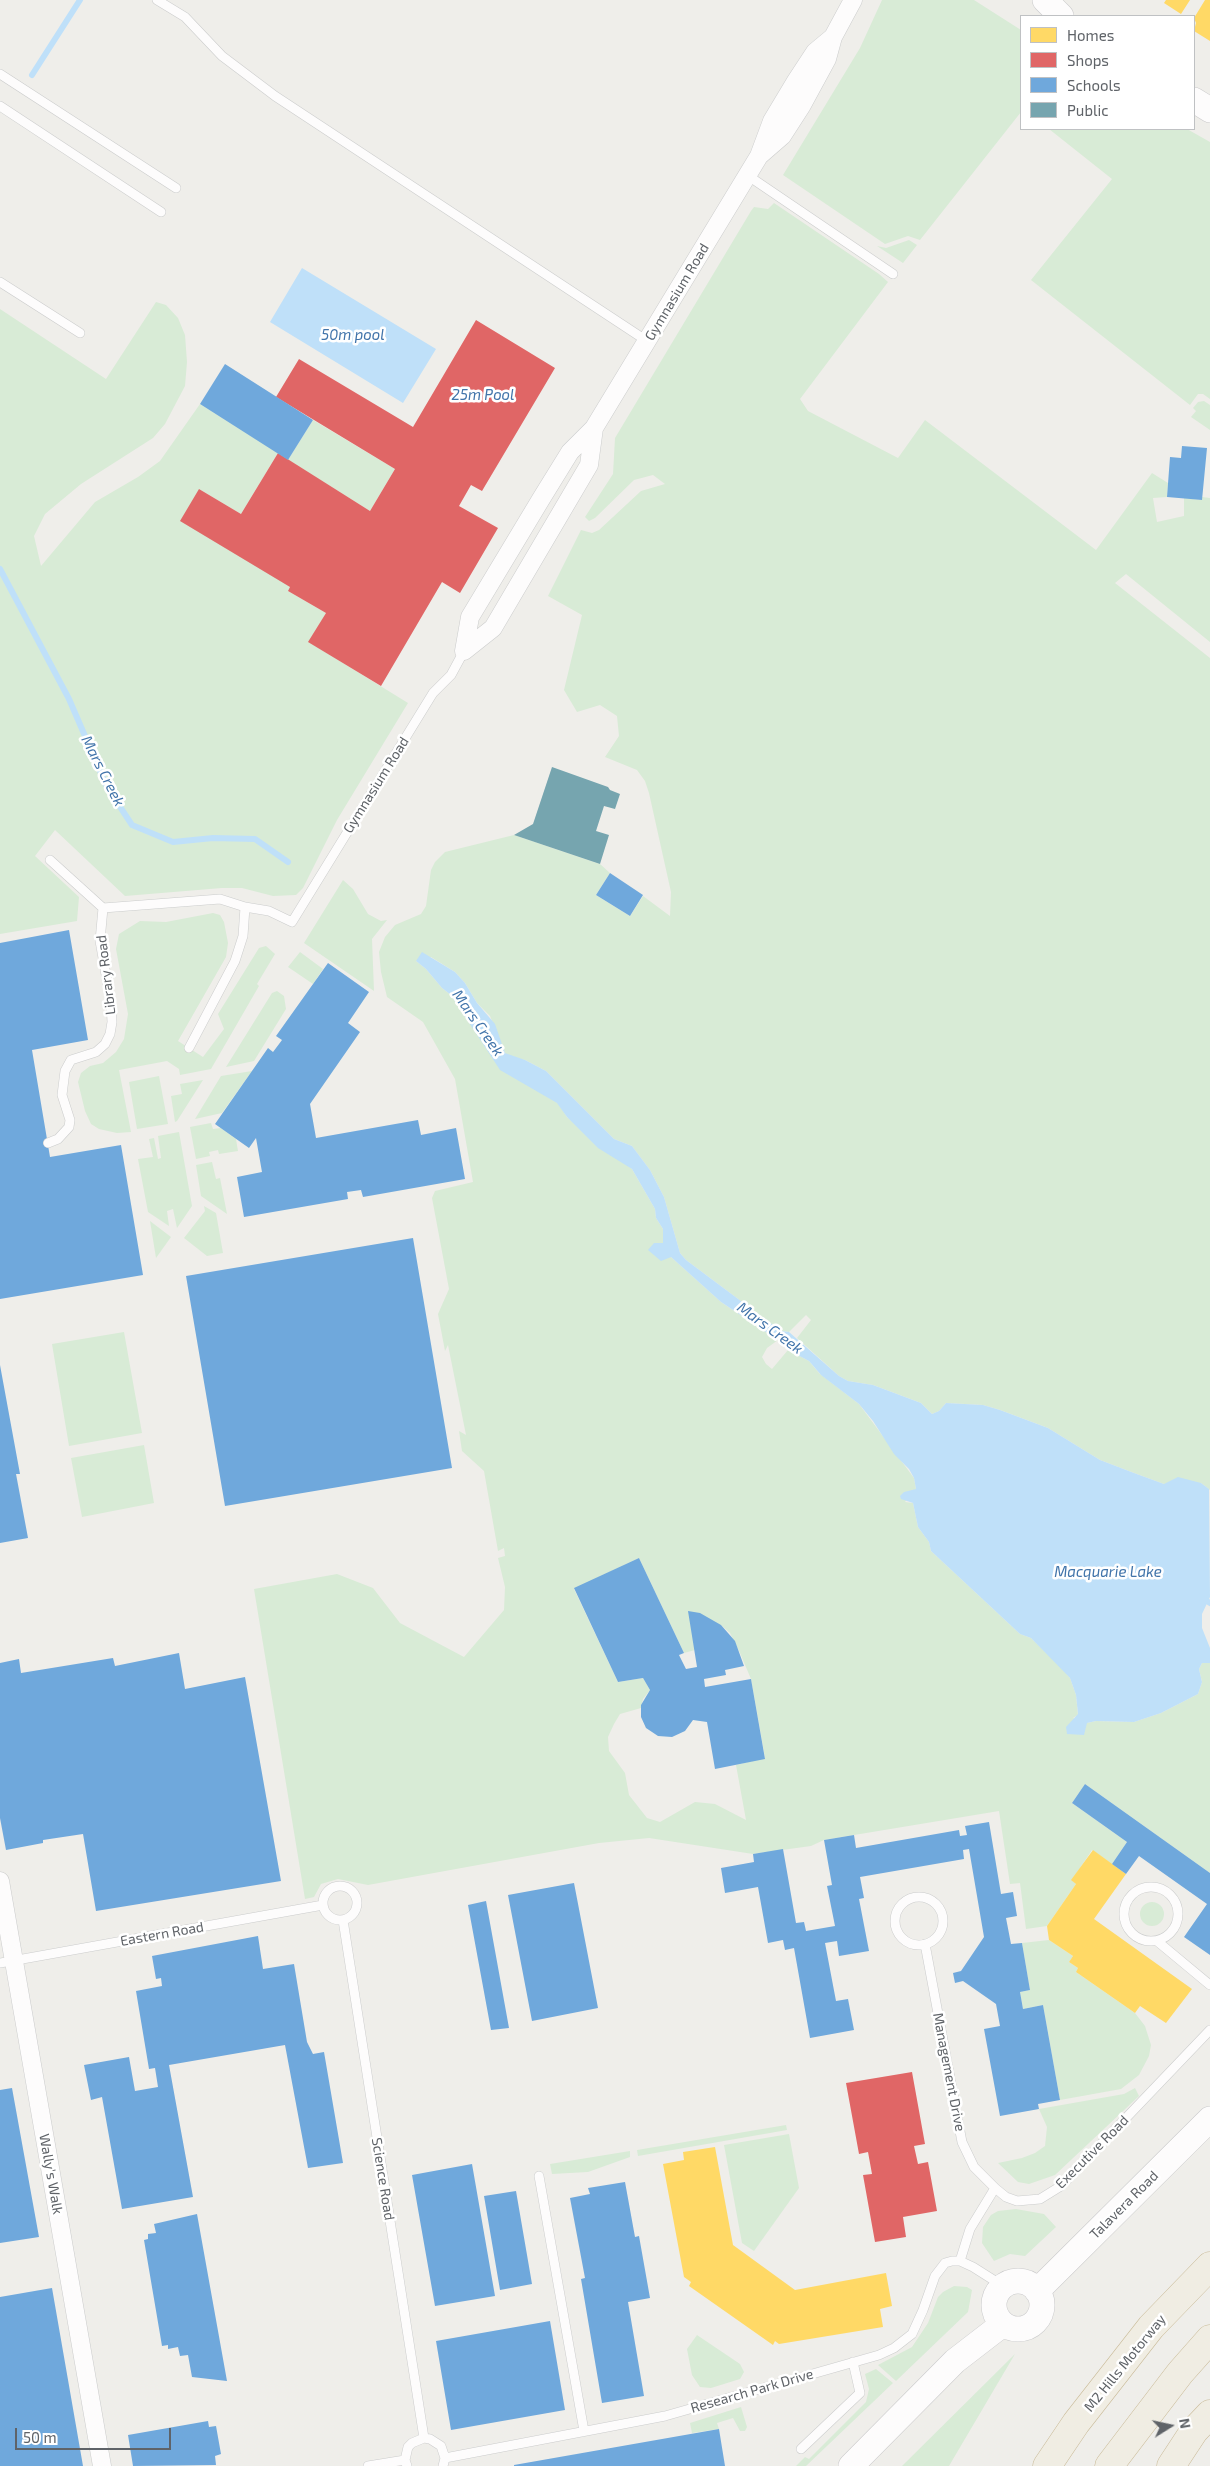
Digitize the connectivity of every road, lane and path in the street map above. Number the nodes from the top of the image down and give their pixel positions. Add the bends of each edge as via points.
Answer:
1 (157, 0) edge
2 (853, 0) edge
3 (1045, 0) edge
4 (1060, 15) edge
5 (0, 74) edge
6 (1195, 101) edge
7 (0, 106) edge
8 (1210, 110) edge
9 (747, 175) junction
10 (176, 188) dead end
11 (160, 212) dead end
12 (893, 274) dead end
13 (0, 282) edge
14 (80, 333) dead end
15 (647, 341) junction
16 (594, 428) junction
17 (464, 651) junction
18 (50, 860) dead end
19 (245, 907) junction
20 (103, 908) junction
21 (189, 1048) dead end
22 (48, 1143) dead end
23 (0, 1881) edge
24 (324, 1905) junction
25 (343, 1920) junction
26 (1157, 1941) junction
27 (925, 1944) junction
28 (7, 1961) edge
29 (1210, 1985) edge
30 (1210, 2030) edge
31 (1210, 2119) edge
32 (539, 2176) dead end
33 (995, 2188) junction
34 (960, 2261) junction
35 (1210, 2266) edge
36 (1003, 2286) junction
37 (1037, 2291) junction
38 (1003, 2324) junction
39 (1210, 2339) edge
40 (853, 2362) junction
41 (1210, 2414) edge
42 (584, 2432) junction
43 (424, 2438) junction
44 (801, 2449) dead end
45 (444, 2462) edge
46 (406, 2463) edge
47 (102, 2466) edge
48 (368, 2466) edge
49 (851, 2466) edge
50 (1047, 2466) edge
51 (1109, 2466) edge
52 (1171, 2466) edge

1 - 15 lane via 184,17 222,56 275,96
2 - 9 street, Gymnasium Road via 832,37 827,59 802,105 782,136 759,156
3 - 4 street
5 - 10 lane
6 - 8 street
7 - 11 lane
9 - 12 lane
9 - 15 street, Gymnasium Road
13 - 14 lane
15 - 16 street, Gymnasium Road
16 - 17 street, Gymnasium Road via 570,452 470,617
16 - 17 street, Gymnasium Road via 589,465 492,628
17 - 19 lane, Gymnasium Road via 450,675 433,693 292,922 269,911
18 - 20 lane
19 - 20 lane via 220,899
19 - 21 lane via 243,936 235,962
20 - 22 lane, Library Road via 100,941 112,1022 104,1044 96,1052 71,1060 65,1071 62,1095 70,1120 65,1133
23 - 28 street, Wally's Walk
24 - 25 lane via 332,1918
24 - 25 lane via 326,1895 333,1888 344,1887 352,1892 357,1906 352,1916
24 - 28 lane, Eastern Road
25 - 43 lane, Science Road
26 - 26 lane via 1139,1938 1126,1925 1124,1916 1130,1898 1144,1888 1161,1889 1174,1900 1177,1908 1178,1916 1172,1932
26 - 29 lane
27 - 27 lane via 908,1943 894,1924 898,1908 910,1897 918,1896 934,1902 943,1917 940,1934
27 - 33 lane, Management Drive via 962,2142 974,2167
28 - 47 street, Wally's Walk
30 - 33 lane, Executive Road via 1068,2180 1040,2199 1011,2199
31 - 37 street, Talavera Road
32 - 42 lane
33 - 34 lane via 970,2229
34 - 36 lane
34 - 40 lane, Research Park Drive via 945,2263 935,2276 912,2334 879,2355
35 - 50 highway, M2 Hills Motorway via 1151,2327 1076,2423
36 - 37 street via 1025,2282
36 - 38 street via 997,2292 994,2306
37 - 38 street via 1042,2306 1037,2320 1017,2329
38 - 49 street via 955,2361
39 - 51 highway
40 - 42 lane, Research Park Drive via 665,2416
40 - 44 lane via 860,2393
41 - 52 highway via 1194,2431
42 - 45 lane, Research Park Drive
43 - 45 lane via 441,2446
43 - 46 lane via 412,2443 406,2453
46 - 48 lane

